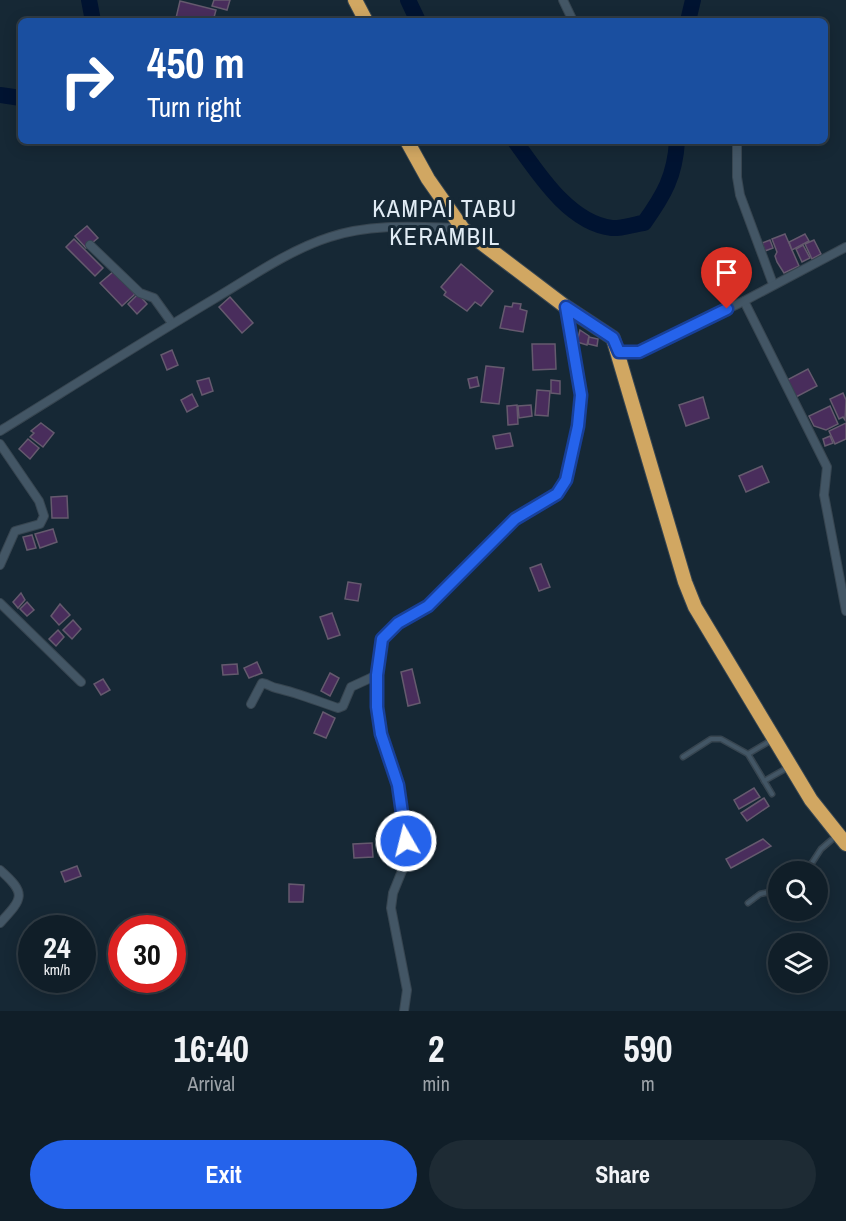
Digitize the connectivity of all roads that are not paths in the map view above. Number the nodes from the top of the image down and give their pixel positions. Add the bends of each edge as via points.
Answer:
1 (355, 0) edge
2 (563, 0) edge
3 (364, 18) edge
4 (572, 18) edge
5 (409, 144) edge
6 (737, 144) edge
7 (463, 229) junction
8 (90, 246) dead end
9 (846, 247) edge
10 (773, 284) junction
11 (744, 301) junction
12 (566, 307) junction
13 (172, 323) junction
14 (619, 352) junction
15 (0, 431) edge
16 (0, 444) edge
17 (0, 565) edge
18 (0, 603) edge
19 (846, 611) edge
20 (377, 675) junction
21 (81, 682) dead end
22 (251, 704) dead end
23 (773, 739) junction
24 (748, 754) junction
25 (683, 757) dead end
26 (790, 767) junction
27 (764, 781) junction
28 (772, 794) dead end
29 (841, 839) edge
30 (813, 861) edge
31 (0, 870) edge
32 (768, 892) edge
33 (748, 903) dead end
34 (0, 923) edge
35 (404, 1011) edge

1 - 3 highway
2 - 4 street
5 - 7 highway
6 - 10 street via 740,195
7 - 12 highway
7 - 13 street via 403,226 331,236 280,260
8 - 13 street via 140,293 154,298
9 - 10 street
10 - 11 street
11 - 14 street via 639,352
11 - 19 street via 827,467 824,495
12 - 14 highway via 613,338
12 - 20 street via 581,395 566,480 557,494 515,519 428,606 390,629 382,639
13 - 15 street
14 - 23 highway via 688,590
16 - 17 street via 39,501 44,516 40,524 15,531
18 - 21 street
20 - 22 street via 351,687 341,707 265,683
20 - 35 street via 379,728 398,785 406,841 406,861 393,893 392,908 407,990
23 - 24 lane
23 - 26 highway
24 - 25 lane via 715,738
24 - 27 lane
26 - 27 lane
26 - 29 highway
27 - 28 lane
29 - 30 lane via 821,849
31 - 34 street via 16,884 20,895 18,903
32 - 33 lane

